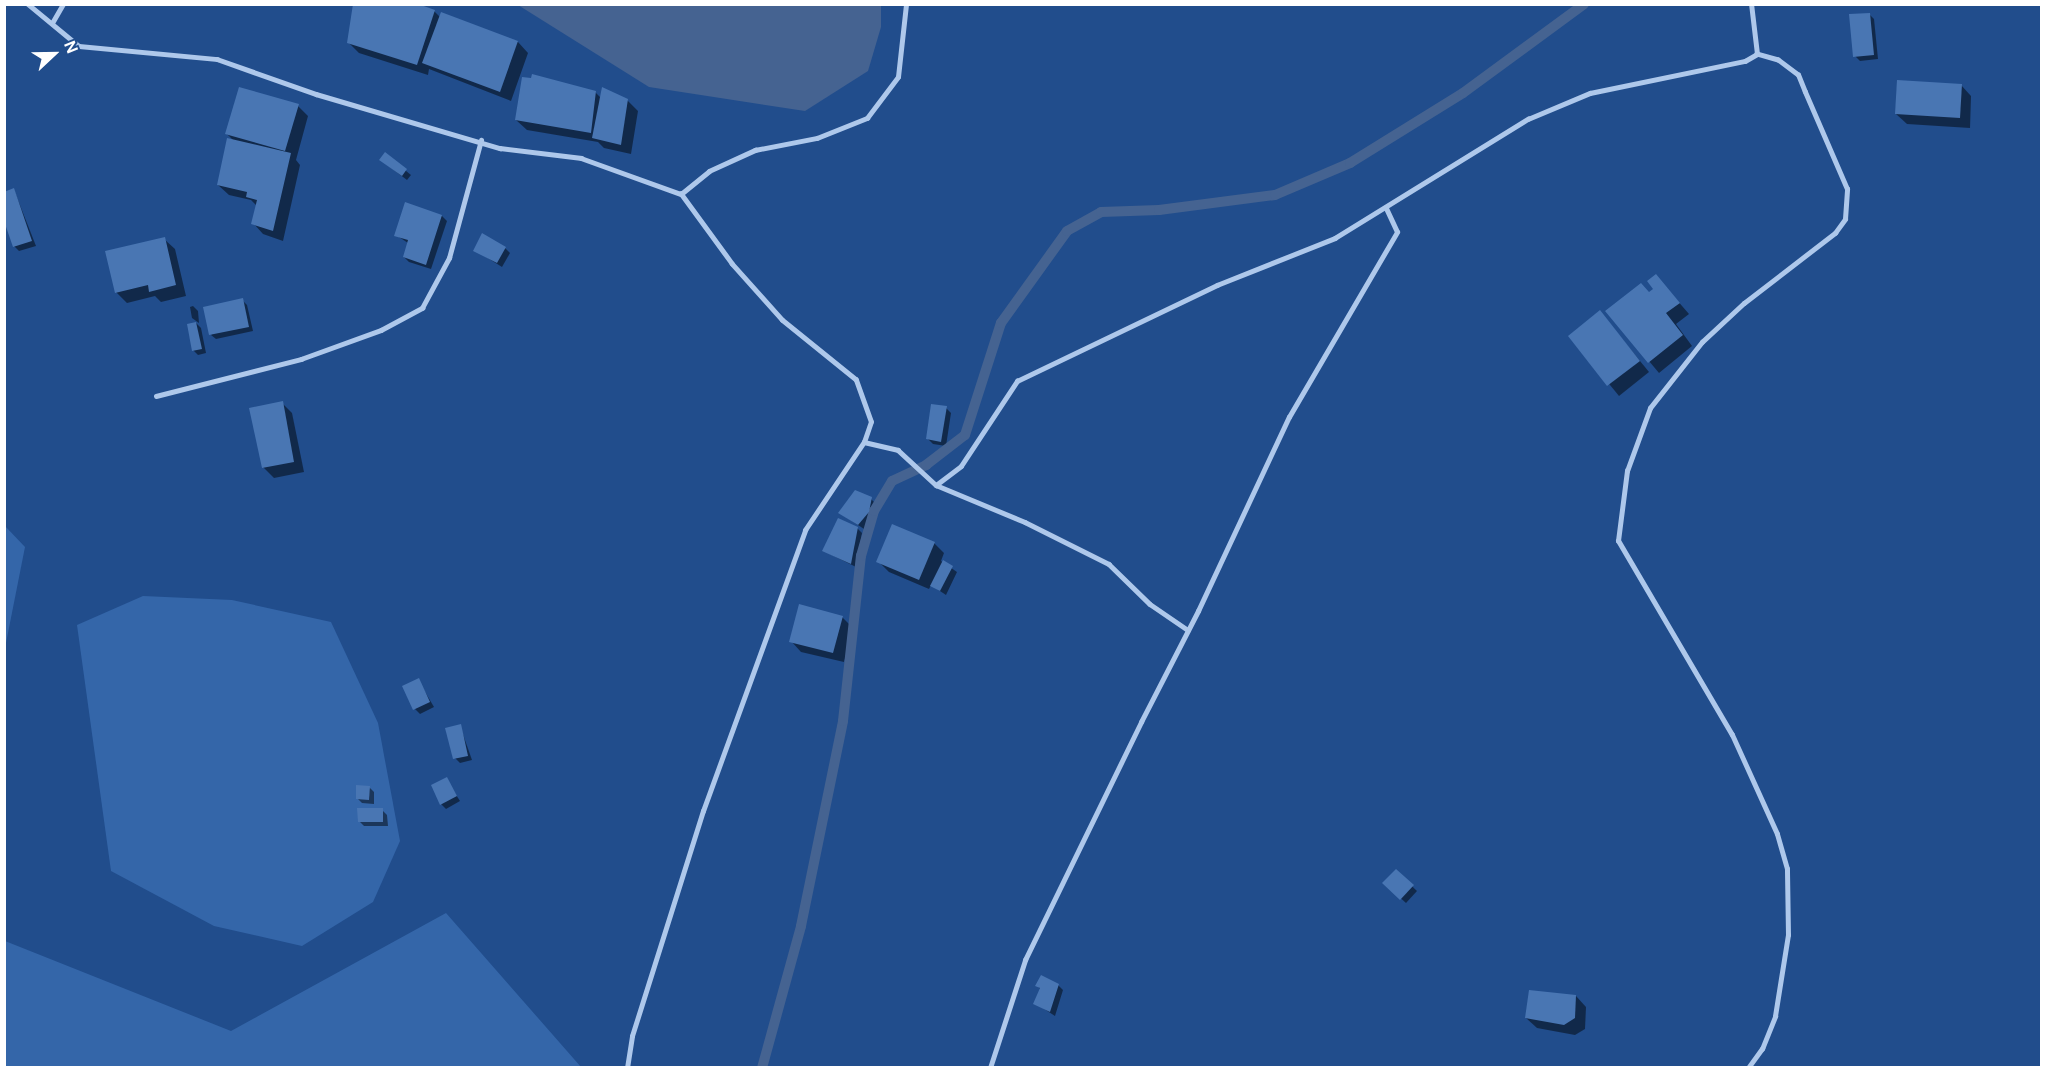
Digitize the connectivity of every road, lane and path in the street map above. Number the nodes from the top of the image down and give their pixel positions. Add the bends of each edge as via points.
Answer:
1 (28, 4) edge
2 (63, 4) edge
3 (906, 4) edge
4 (1751, 4) edge
5 (52, 23) junction
6 (1757, 54) junction
7 (481, 140) junction
8 (681, 194) junction
9 (1386, 208) junction
10 (156, 396) dead end
11 (864, 442) junction
12 (936, 485) junction
13 (1188, 630) junction
14 (627, 1068) edge
15 (990, 1068) edge
16 (1748, 1068) edge

1 - 5 lane
2 - 5 lane
3 - 8 lane via 898,77 867,118 817,138 755,150 709,171
4 - 6 lane
5 - 7 lane via 79,46 218,59 316,94
6 - 9 lane via 1745,61 1590,93 1528,118
6 - 16 lane via 1778,60 1798,75 1847,189 1845,219 1835,233 1744,303 1702,342 1650,408 1626,471 1618,541 1732,735 1777,834 1787,869 1788,935 1775,1016 1762,1049
7 - 8 lane via 500,148 581,158
7 - 10 lane via 449,258 422,308 381,330 301,359
8 - 11 lane via 732,264 782,320 856,380 871,422
9 - 12 lane via 1335,238 1217,285 1017,381 987,432 961,466
9 - 13 lane via 1397,232 1289,417
11 - 12 lane via 898,450
11 - 14 lane via 805,530 699,821 632,1036
12 - 13 lane via 1025,522 1109,564 1150,604
13 - 15 lane via 1025,960

